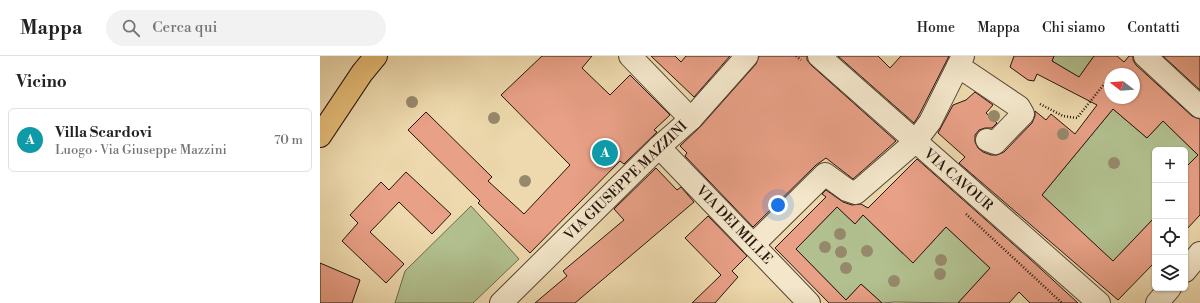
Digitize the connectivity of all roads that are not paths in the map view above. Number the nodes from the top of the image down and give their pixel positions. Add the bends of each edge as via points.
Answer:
1 (376, 56) edge
2 (630, 56) edge
3 (747, 56) edge
4 (819, 56) edge
5 (1145, 56) edge
6 (961, 61) edge
7 (1200, 107) edge
8 (691, 119) junction
9 (320, 136) edge
10 (988, 140) dead end
11 (915, 142) junction
12 (659, 147) junction
13 (753, 245) junction
14 (1200, 253) edge
15 (1188, 267) edge
16 (1167, 291) edge
17 (501, 303) edge
18 (809, 303) edge
19 (1099, 303) edge
20 (1157, 303) edge

1 - 9 main road
2 - 8 street
3 - 8 street, VIA GIUSEPPE MAZZINI
4 - 11 street, VIA CAVOUR
5 - 7 street
6 - 10 street via 1019,107 1023,114 995,143
6 - 11 street via 930,122
8 - 12 street, VIA GIUSEPPE MAZZINI
11 - 13 street via 856,192 847,190 825,174
11 - 19 street, VIA CAVOUR
12 - 13 street, VIA DEI MILLE
12 - 17 street, VIA GIUSEPPE MAZZINI
13 - 18 street, VIA DEI MILLE
14 - 15 street
16 - 20 street

